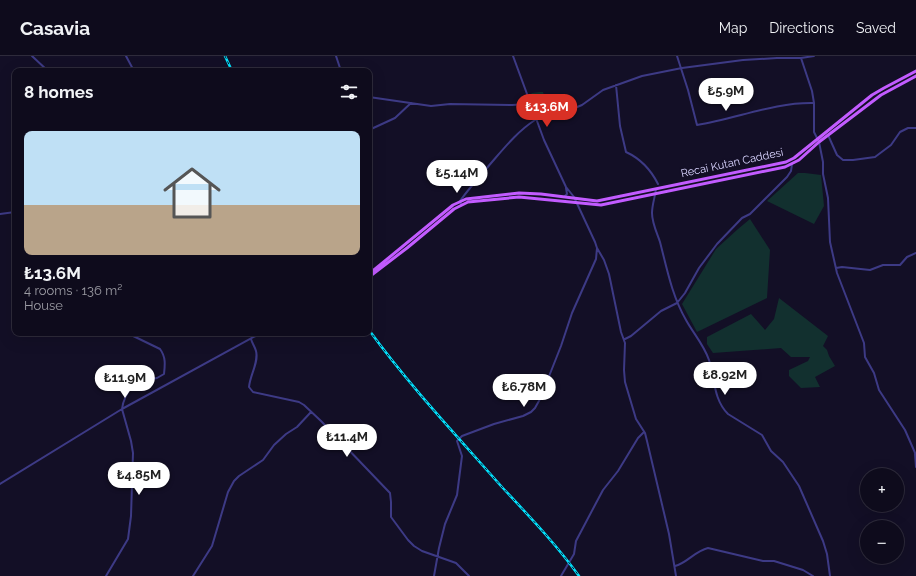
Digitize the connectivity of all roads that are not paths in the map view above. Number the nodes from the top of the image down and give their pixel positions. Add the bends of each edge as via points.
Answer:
1 (32, 56) edge
2 (126, 56) edge
3 (336, 56) edge
4 (513, 56) edge
5 (677, 56) edge
6 (786, 56) edge
7 (814, 56) edge
8 (790, 58) junction
9 (801, 58) junction
10 (45, 68) edge
11 (132, 68) edge
12 (340, 68) edge
13 (682, 68) junction
14 (916, 71) edge
15 (916, 76) edge
16 (616, 85) junction
17 (372, 97) edge
18 (411, 103) junction
19 (814, 103) junction
20 (530, 104) junction
21 (536, 116) junction
22 (916, 128) edge
23 (372, 129) edge
24 (828, 135) junction
25 (816, 139) junction
26 (819, 142) junction
27 (792, 164) junction
28 (658, 186) junction
29 (566, 187) junction
30 (656, 193) junction
31 (565, 196) junction
32 (574, 197) junction
33 (576, 202) junction
34 (461, 203) junction
35 (12, 212) edge
36 (0, 214) edge
37 (597, 248) junction
38 (916, 253) edge
39 (836, 268) junction
40 (372, 272) edge
41 (372, 275) edge
42 (677, 303) junction
43 (133, 336) edge
44 (256, 336) edge
45 (250, 339) junction
46 (624, 339) junction
47 (122, 409) junction
48 (311, 412) junction
49 (644, 432) junction
50 (916, 454) edge
51 (916, 467) edge
52 (0, 484) edge
53 (438, 556) junction
54 (675, 566) junction
55 (106, 576) edge
56 (193, 576) edge
57 (434, 576) edge
58 (469, 576) edge
59 (561, 576) edge
60 (676, 576) edge
61 (813, 576) edge
62 (830, 576) edge

1 - 10 street
2 - 11 street
3 - 12 street
4 - 20 street
5 - 13 street
6 - 8 street
7 - 9 street
8 - 9 street
8 - 13 street via 743,60
9 - 19 street
13 - 16 street via 642,76
13 - 19 street via 697,125 784,105
14 - 25 main road, Recai Kutan Caddesi via 872,95
15 - 24 main road, Recai Kutan Caddesi via 881,95
16 - 21 street via 553,117
16 - 28 street via 620,126 626,152 645,166 654,176
17 - 18 street
18 - 20 street via 431,106
18 - 23 street via 395,118
19 - 25 street
20 - 21 street
21 - 29 street
21 - 34 street via 535,120 508,144 474,182
22 - 24 street via 900,132 891,145 875,157 853,160 843,160 837,155
24 - 26 main road, Recai Kutan Caddesi
25 - 26 street
25 - 28 main road, Recai Kutan Caddesi via 786,162
26 - 27 main road, Recai Kutan Caddesi
26 - 39 street
27 - 30 main road, Recai Kutan Caddesi via 785,168
27 - 42 street via 791,171 784,181 717,244
28 - 30 street
28 - 32 main road, Recai Kutan Caddesi via 597,201
29 - 31 street
29 - 32 street
30 - 33 main road, Recai Kutan Caddesi via 601,205
30 - 42 street via 652,213 654,224
31 - 32 main road, Recai Kutan Caddesi
31 - 34 main road, Recai Kutan Caddesi via 519,193 471,198
32 - 33 street
33 - 34 main road, Recai Kutan Caddesi via 518,198
33 - 37 street
34 - 40 main road via 416,235
34 - 41 main road
35 - 36 street
37 - 46 street via 609,274
37 - 53 street via 596,259 535,408 523,416 462,436 457,441 462,456 457,495 445,524
38 - 39 street via 907,257 900,265 883,265 870,270
39 - 50 street via 863,341 865,357 874,373 879,390 905,430
42 - 46 street via 661,311
42 - 62 street via 709,360 714,386 724,411 762,435 771,451 783,462 799,486 823,541
43 - 47 street via 160,349 164,354 165,368 164,374 157,378 134,383 127,393
44 - 45 street
45 - 47 street
45 - 48 street via 257,358 250,378 249,387 253,392 299,402
46 - 49 street via 626,382 636,419
47 - 52 street
47 - 55 street via 133,452 131,516 128,539
48 - 53 street via 390,493 390,516 408,540 414,546
48 - 56 street via 297,427 274,444 263,460 234,481 228,492 212,546
49 - 54 street via 657,479
49 - 59 street via 603,490 576,541 574,554
50 - 51 street
53 - 57 street
53 - 58 street via 456,563
54 - 60 street
54 - 61 street via 708,548 763,561 774,561 803,570

